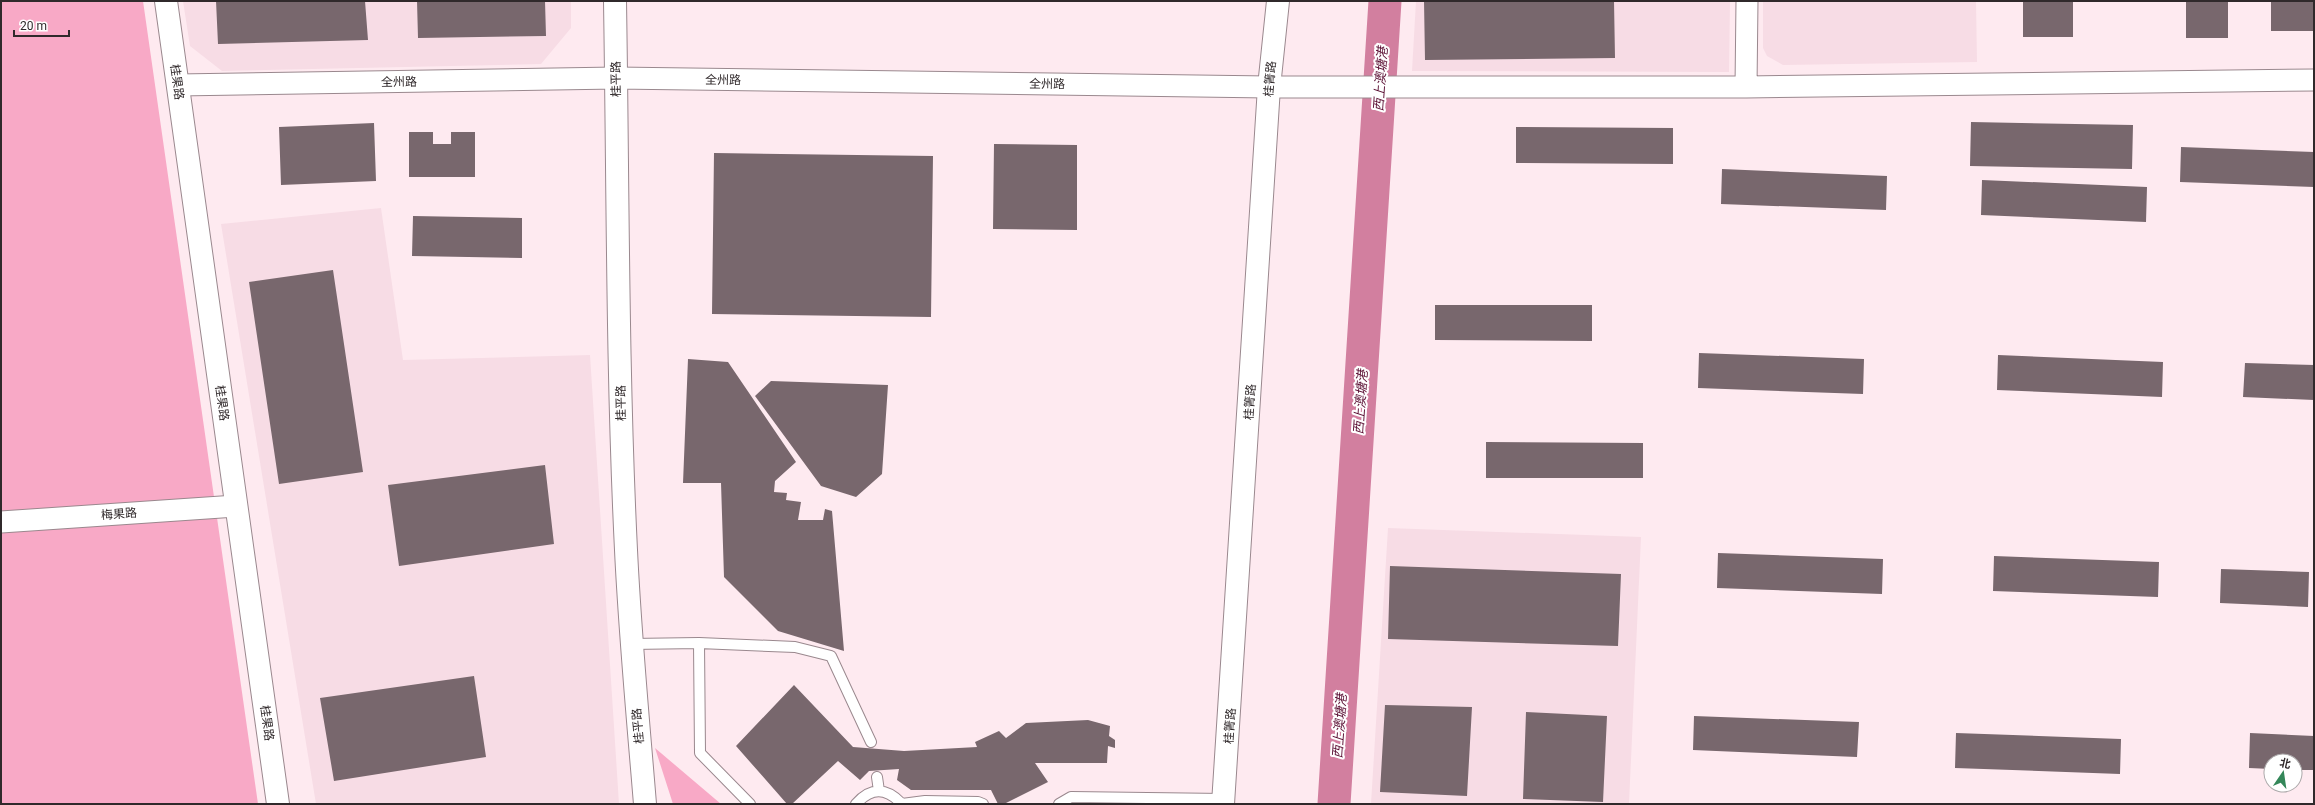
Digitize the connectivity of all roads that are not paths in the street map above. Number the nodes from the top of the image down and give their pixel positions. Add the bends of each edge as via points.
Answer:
1 (166, 1) edge
2 (616, 1) edge
3 (1278, 1) edge
4 (1747, 1) edge
5 (616, 78) junction
6 (2314, 80) edge
7 (178, 85) junction
8 (1269, 87) junction
9 (1746, 87) junction
10 (236, 506) junction
11 (1, 522) edge
12 (699, 643) junction
13 (631, 644) junction
14 (872, 742) dead end
15 (877, 777) dead end
16 (879, 791) junction
17 (1224, 802) edge
18 (278, 804) edge
19 (645, 804) edge
20 (750, 804) edge
21 (856, 804) edge
22 (902, 804) edge
23 (983, 804) edge
24 (1059, 804) edge

1 - 7 street, 桂果路
2 - 5 street, 桂平路
3 - 8 street, 桂箐路
4 - 9 street
5 - 7 street, 全州路
5 - 8 street, 全州路
5 - 13 street, 桂平路 via 621,416
6 - 9 street, 全州路
7 - 10 street, 桂果路
8 - 9 street, 全州路
8 - 17 street, 桂箐路
10 - 11 street, 梅果路
10 - 18 street, 桂果路
12 - 13 lane
12 - 14 lane via 795,647 831,656
12 - 20 lane via 700,754
13 - 19 street, 桂平路
15 - 16 lane
16 - 21 lane via 866,794
16 - 22 lane via 892,794
17 - 24 lane via 1071,797
22 - 23 lane via 925,801

